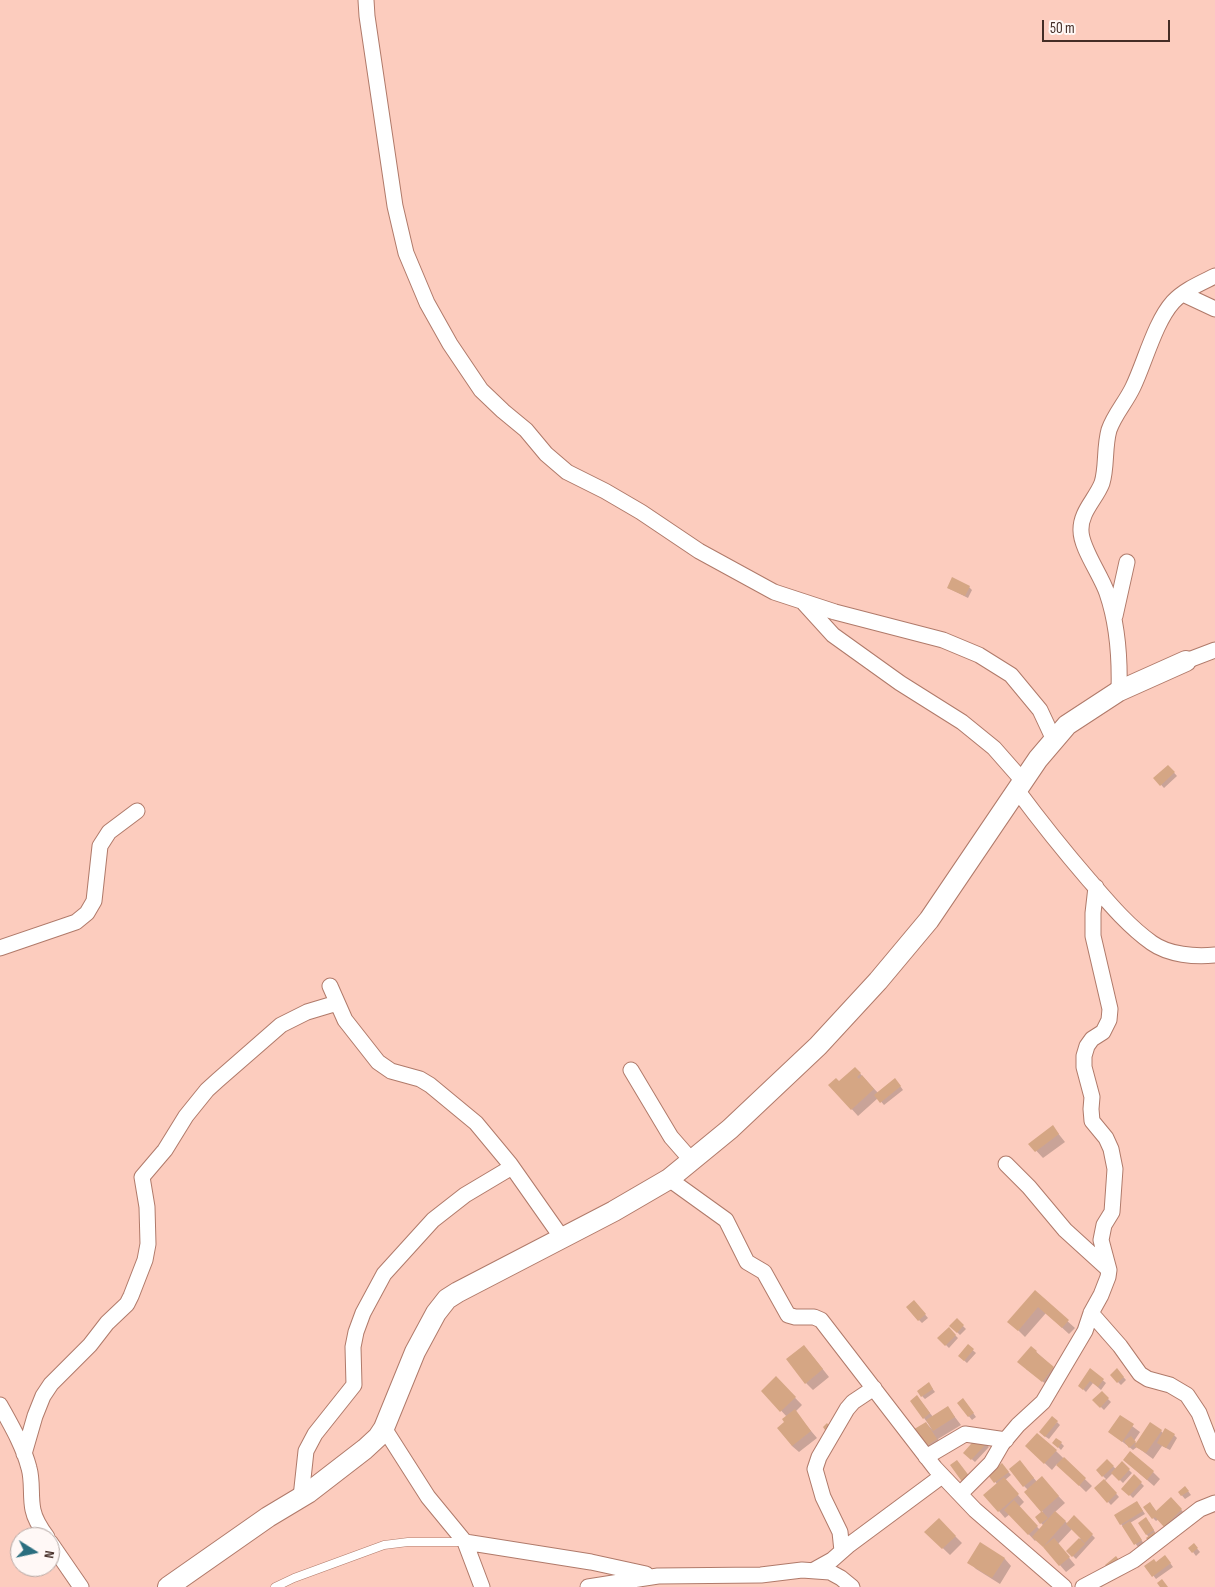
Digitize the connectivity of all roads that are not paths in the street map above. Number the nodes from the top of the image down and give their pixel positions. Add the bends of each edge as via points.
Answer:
1 (366, 0) edge
2 (1215, 276) edge
3 (1183, 294) junction
4 (1215, 309) edge
5 (1127, 562) dead end
6 (802, 602) junction
7 (1114, 620) junction
8 (1215, 650) edge
9 (1186, 661) joint
10 (1119, 691) junction
11 (1054, 740) junction
12 (1020, 786) junction
13 (137, 811) dead end
14 (1096, 887) junction
15 (0, 948) edge
16 (1215, 955) edge
17 (330, 986) dead end
18 (337, 1003) junction
19 (631, 1070) dead end
20 (692, 1161) junction
21 (1006, 1164) dead end
22 (512, 1167) junction
23 (669, 1180) junction
24 (562, 1238) junction
25 (1109, 1270) junction
26 (1091, 1313) junction
27 (874, 1388) junction
28 (0, 1405) edge
29 (384, 1428) junction
30 (1006, 1440) junction
31 (1215, 1452) edge
32 (24, 1454) junction
33 (926, 1457) junction
34 (942, 1476) junction
35 (1215, 1491) edge
36 (960, 1494) junction
37 (301, 1497) junction
38 (1215, 1503) edge
39 (1200, 1509) junction
40 (40, 1527) edge
41 (465, 1542) junction
42 (842, 1551) junction
43 (60, 1557) edge
44 (814, 1570) junction
45 (658, 1576) junction
46 (278, 1586) edge
47 (1060, 1586) edge
48 (81, 1587) edge
49 (168, 1587) edge
50 (482, 1587) edge
51 (588, 1587) edge
52 (852, 1587) edge
53 (1083, 1587) edge

1 - 6 street via 395,206 406,253 427,303 481,390 567,472 642,512 698,551 774,592
2 - 3 street
3 - 4 street
3 - 7 street via 1163,317 1132,389 1109,429 1103,478 1082,523 1083,542 1098,571
5 - 7 street
6 - 11 street via 943,640 979,655 1011,675 1040,710
6 - 12 street via 833,635 962,722 994,748
7 - 10 street via 1120,661
8 - 9 street
9 - 10 street
10 - 11 street via 1067,725
11 - 12 street
12 - 14 street via 1040,822
12 - 20 street via 929,920 878,981 818,1046
13 - 15 street via 108,832 100,846 94,901 87,913 76,922
14 - 16 street via 1121,916 1152,943 1168,951
14 - 25 street via 1093,936 1110,1008 1103,1032 1087,1046 1084,1067 1092,1097 1092,1121 1106,1138 1115,1169 1112,1212 1104,1225 1101,1240
17 - 18 street
18 - 22 street via 344,1020 378,1062 391,1071 430,1085 476,1122
18 - 32 street via 307,1012 281,1025 213,1085 142,1177 148,1244 131,1296 90,1345 51,1384 35,1416
19 - 20 street via 671,1136
20 - 23 street
21 - 25 street via 1065,1230
22 - 24 street
22 - 37 street via 465,1195 433,1220 384,1274 356,1332 354,1385 315,1434 306,1451
23 - 24 street
23 - 27 street via 726,1220 747,1262 764,1272 786,1313 821,1320
24 - 29 street via 447,1299 436,1312 415,1352
25 - 26 street
26 - 30 street via 1075,1350 1044,1402
26 - 31 street via 1140,1374 1187,1395 1200,1413
27 - 33 street
27 - 42 street via 847,1409 815,1464 816,1479 840,1532
28 - 32 street
29 - 37 street via 365,1449
29 - 41 street via 428,1497
30 - 33 street via 965,1434
30 - 36 street via 991,1463
32 - 40 street via 29,1466 33,1510
33 - 34 street
34 - 36 street
34 - 42 street
35 - 39 street
36 - 47 street
37 - 49 street
38 - 39 street
39 - 53 street via 1134,1560
41 - 45 street
41 - 46 lane via 384,1545
41 - 50 street
42 - 44 street
43 - 48 street
44 - 45 street
44 - 52 street via 836,1574
45 - 51 street

